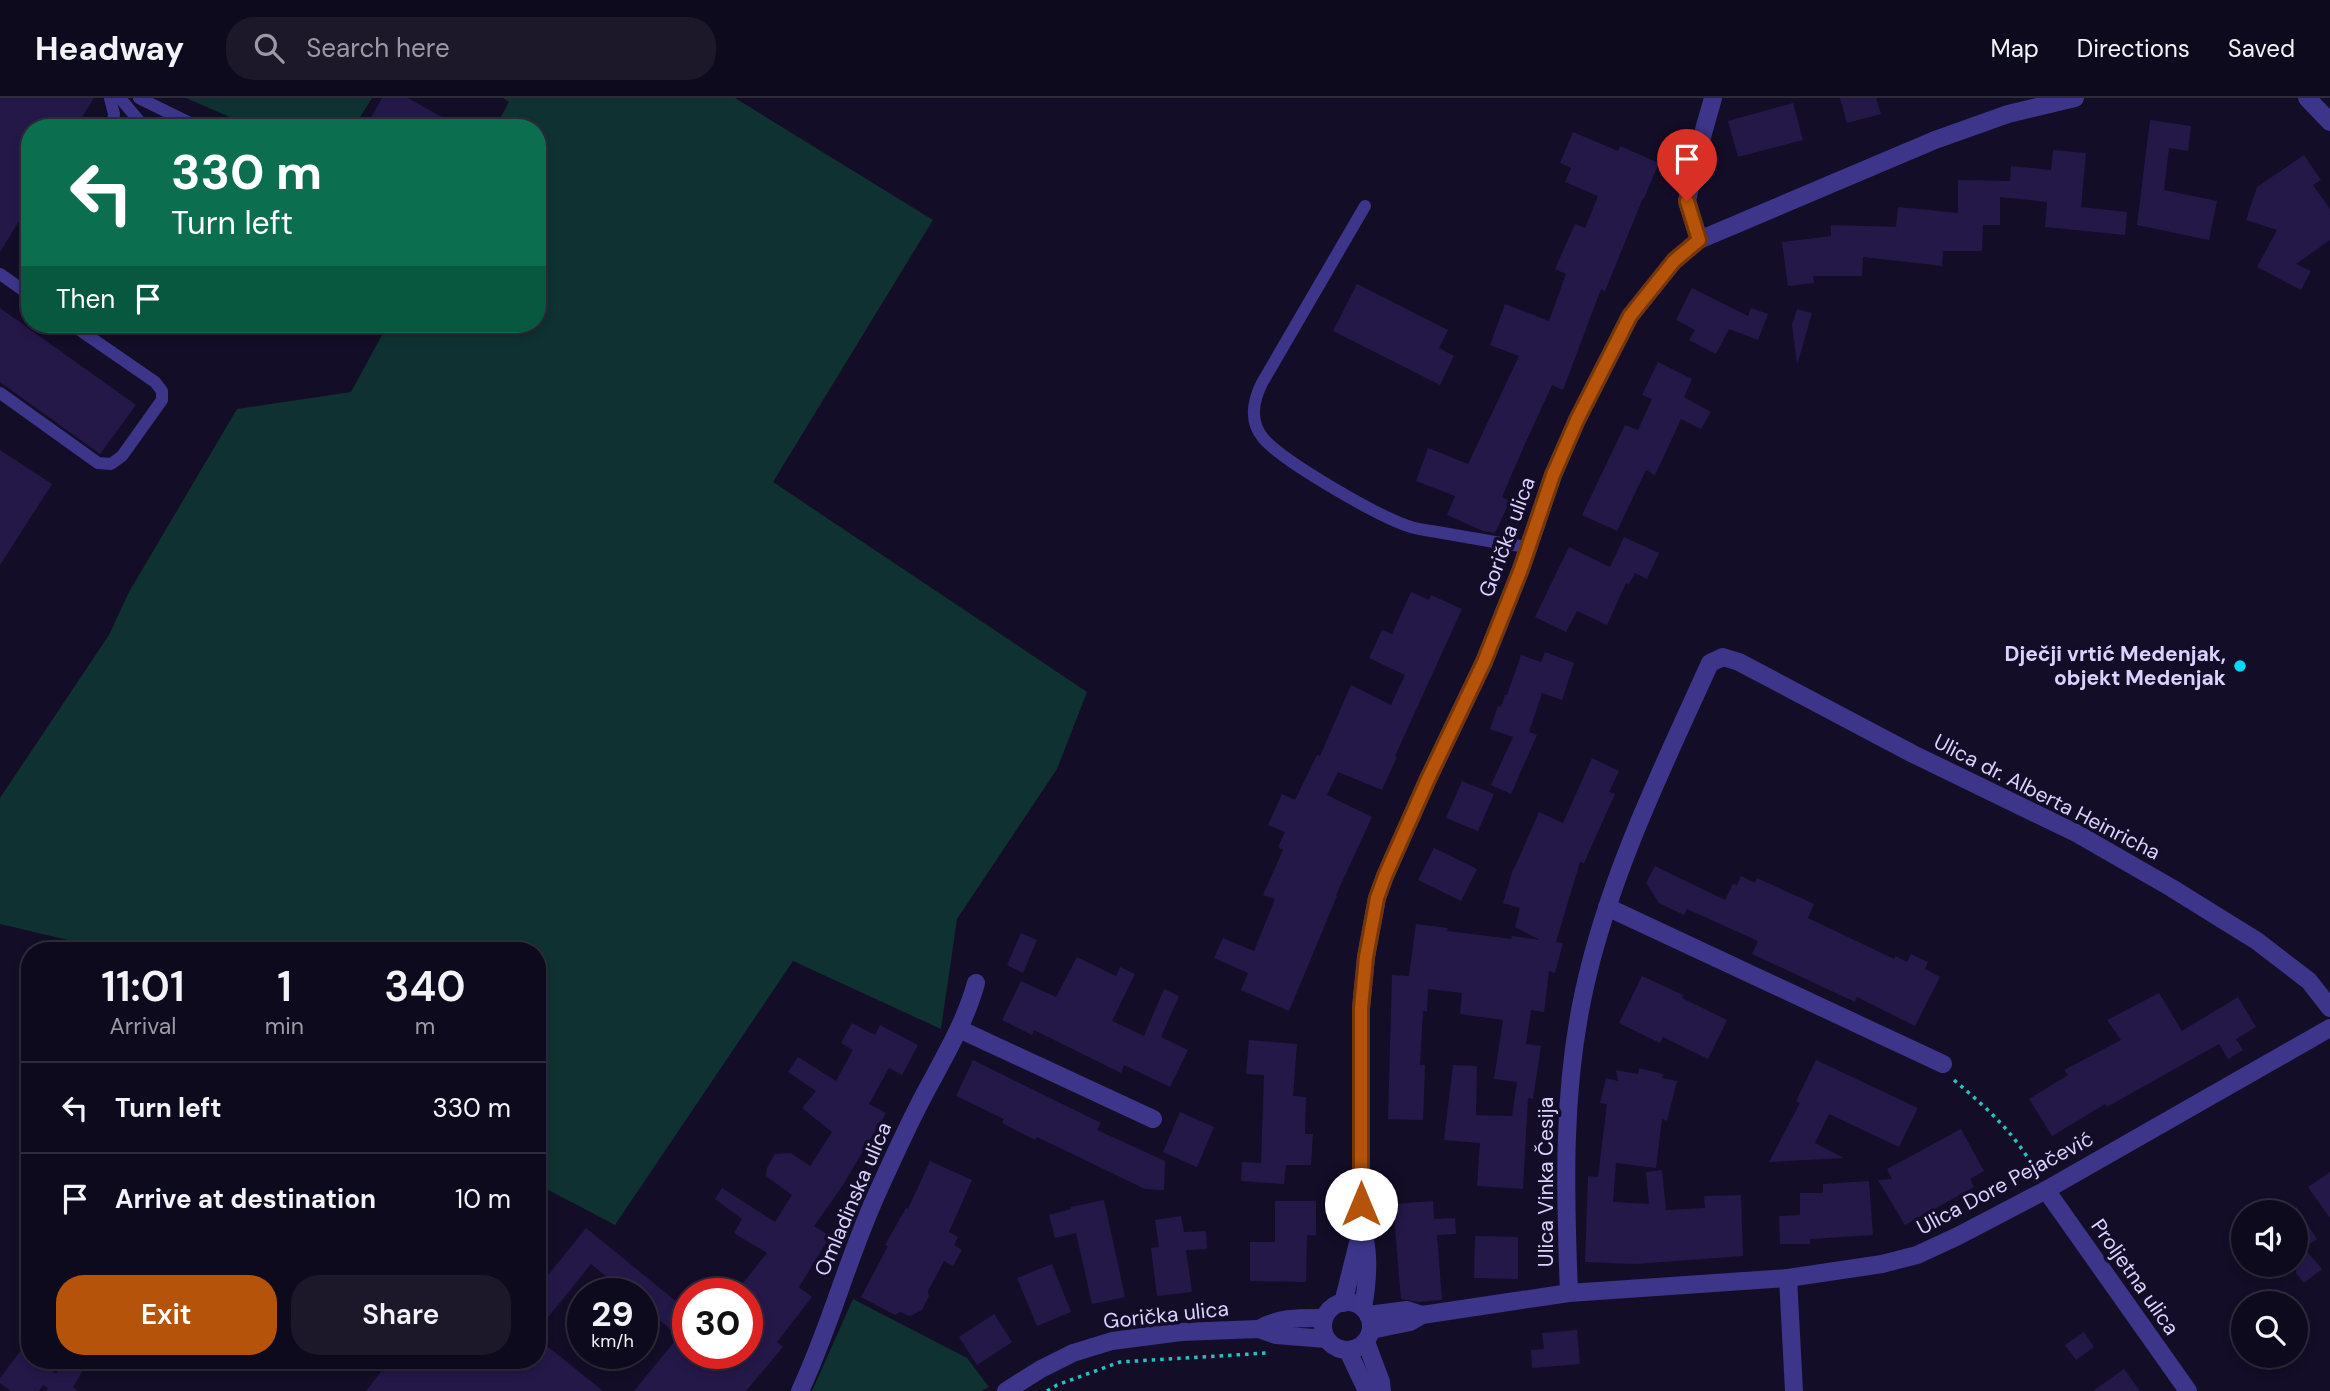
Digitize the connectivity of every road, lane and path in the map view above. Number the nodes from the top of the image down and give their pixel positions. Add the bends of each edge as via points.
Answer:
1 (110, 98) edge
2 (120, 98) edge
3 (139, 98) edge
4 (1713, 98) edge
5 (2075, 98) edge
6 (2307, 98) edge
7 (114, 114) junction
8 (113, 119) edge
9 (116, 119) edge
10 (138, 119) edge
11 (182, 119) edge
12 (2330, 122) edge
13 (1365, 206) dead end
14 (1699, 240) junction
15 (0, 274) edge
16 (21, 289) edge
17 (84, 333) edge
18 (0, 393) edge
19 (1528, 547) junction
20 (1723, 657) joint
21 (1606, 908) junction
22 (976, 984) dead end
23 (2330, 1008) edge
24 (959, 1028) junction
25 (2330, 1028) edge
26 (1943, 1064) joint
27 (1153, 1119) dead end
28 (2046, 1190) junction
29 (1362, 1228) junction
30 (1788, 1279) junction
31 (1569, 1293) junction
32 (1343, 1303) junction
33 (1324, 1318) junction
34 (1367, 1323) junction
35 (1259, 1329) junction
36 (1326, 1339) junction
37 (1348, 1351) junction
38 (1272, 1353) dead end
39 (800, 1391) edge
40 (1006, 1391) edge
41 (1047, 1391) edge
42 (1367, 1391) edge
43 (1381, 1391) edge
44 (1794, 1391) edge
45 (2188, 1391) edge

1 - 7 lane
2 - 10 lane
3 - 11 lane
4 - 14 street via 1687,201
5 - 14 street, Gorička ulica via 2008,114 1935,140
6 - 12 street
7 - 8 lane
7 - 9 lane
13 - 19 lane via 1254,398 1256,425 1279,453 1392,520 1413,528
14 - 19 street, Gorička ulica via 1674,261 1630,316 1577,420
15 - 16 lane
17 - 18 lane via 162,391 162,400 122,456 111,464 85,456
19 - 29 street, Gorička ulica via 1484,662 1377,898 1361,1008
20 - 21 street, Ulica Vinka Česija via 1710,663
20 - 23 street, Ulica dr. Alberta Heinricha via 2076,833 2170,887 2257,941 2309,981
21 - 26 street
21 - 31 street, Ulica Vinka Česija via 1584,992 1569,1091 1565,1196
22 - 24 street, Omladinska ulica
24 - 27 street
24 - 39 street, Omladinska ulica via 878,1191
25 - 28 street, Ulica Dore Pejačević
26 - 28 path via 1947,1074 2004,1124
28 - 30 street, Ulica Dore Pejačević via 1917,1255
28 - 45 street, Proljetna ulica
29 - 32 street, Gorička ulica
29 - 34 street, Gorička ulica via 1367,1256
30 - 31 street, Ulica Dore Pejačević
30 - 44 street
31 - 34 street, Ulica Dore Pejačević via 1422,1315 1407,1310
32 - 33 street via 1331,1308
32 - 34 street via 1357,1304
33 - 35 street, Gorička ulica via 1295,1318
33 - 36 street
34 - 37 street via 1358,1348
34 - 43 street
35 - 36 street, Gorička ulica
35 - 40 street, Gorička ulica via 1112,1341 1073,1353
36 - 37 street via 1335,1348
37 - 42 street
38 - 41 path via 1119,1362

